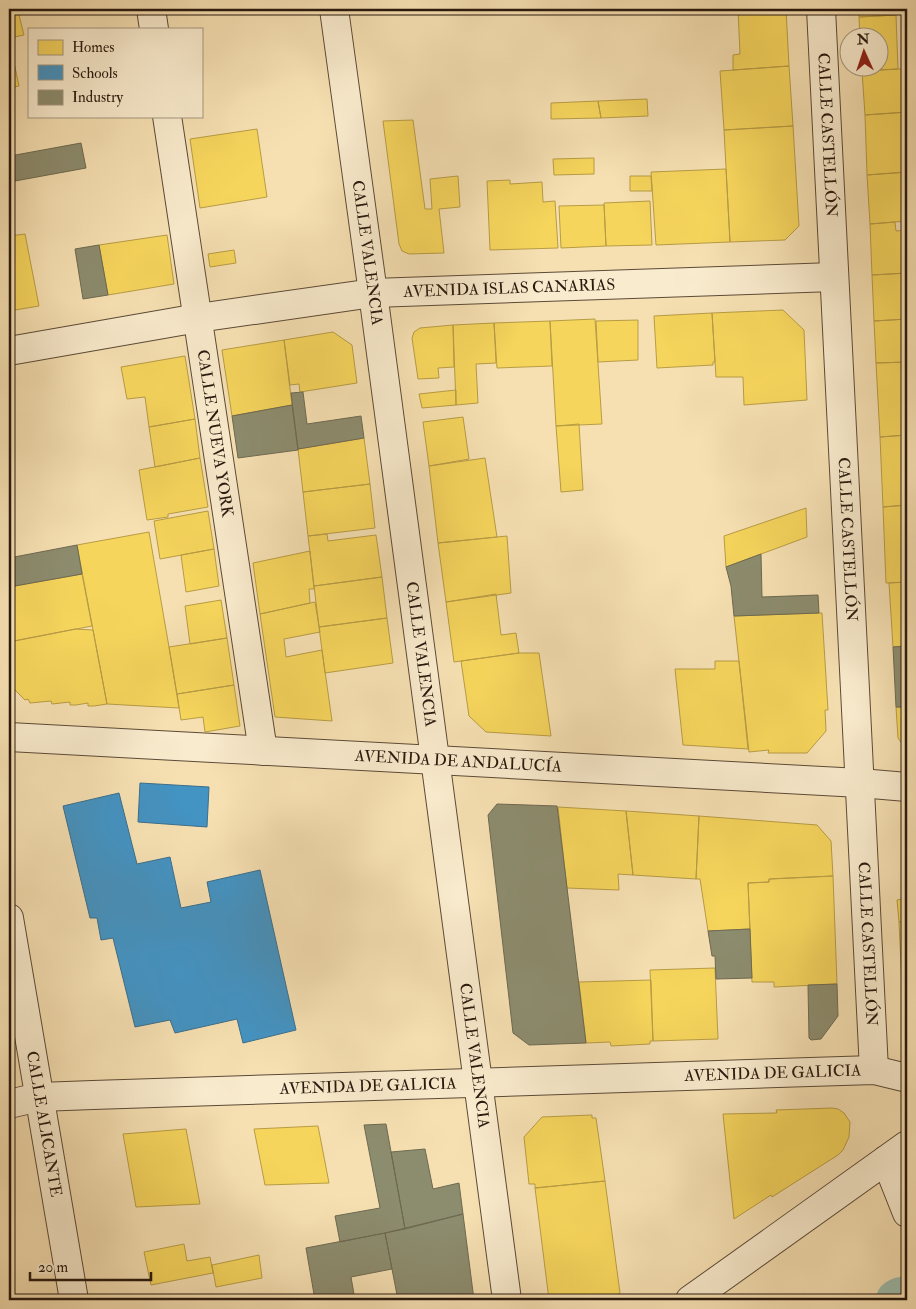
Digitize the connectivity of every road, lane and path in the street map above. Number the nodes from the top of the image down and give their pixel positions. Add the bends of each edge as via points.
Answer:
1 (151, 9) edge
2 (334, 9) edge
3 (821, 9) edge
4 (154, 28) edge
5 (167, 118) edge
6 (834, 277) junction
7 (373, 293) junction
8 (198, 318) junction
9 (9, 351) edge
10 (9, 737) edge
11 (263, 751) junction
12 (435, 760) junction
13 (860, 783) junction
14 (907, 787) edge
15 (9, 918) edge
16 (874, 1070) junction
17 (907, 1078) edge
18 (478, 1084) junction
19 (39, 1097) junction
20 (9, 1104) edge
21 (907, 1145) edge
22 (886, 1160) junction
23 (907, 1213) edge
24 (74, 1300) edge
25 (507, 1300) edge
26 (690, 1300) edge

1 - 4 street
2 - 7 street, CALLE VALENCIA
3 - 6 street, CALLE CASTELLÓN
5 - 8 street, CALLE NUEVA YORK
6 - 7 street, AVENIDA ISLAS CANARIAS
6 - 13 street, CALLE CASTELLÓN
7 - 8 street, AVENIDA ISLAS CANARIAS
7 - 12 street, CALLE VALENCIA
8 - 9 street, AVENIDA ISLAS CANARIAS
8 - 11 street, CALLE NUEVA YORK
10 - 11 street, AVENIDA DE ANDALUCÍA
11 - 12 street, AVENIDA DE ANDALUCÍA
12 - 13 street, AVENIDA DE ANDALUCÍA
12 - 18 street, CALLE VALENCIA
13 - 14 street, AVENIDA DE ANDALUCÍA
13 - 16 street, CALLE CASTELLÓN
15 - 19 street, CALLE ALICANTE
16 - 17 street, AVENIDA DE GALICIA
16 - 18 street, AVENIDA DE GALICIA
18 - 19 street, AVENIDA DE GALICIA
18 - 25 street, CALLE VALENCIA
19 - 20 street, AVENIDA DE GALICIA
19 - 24 street, CALLE ALICANTE
21 - 22 street
22 - 23 street
22 - 26 street

